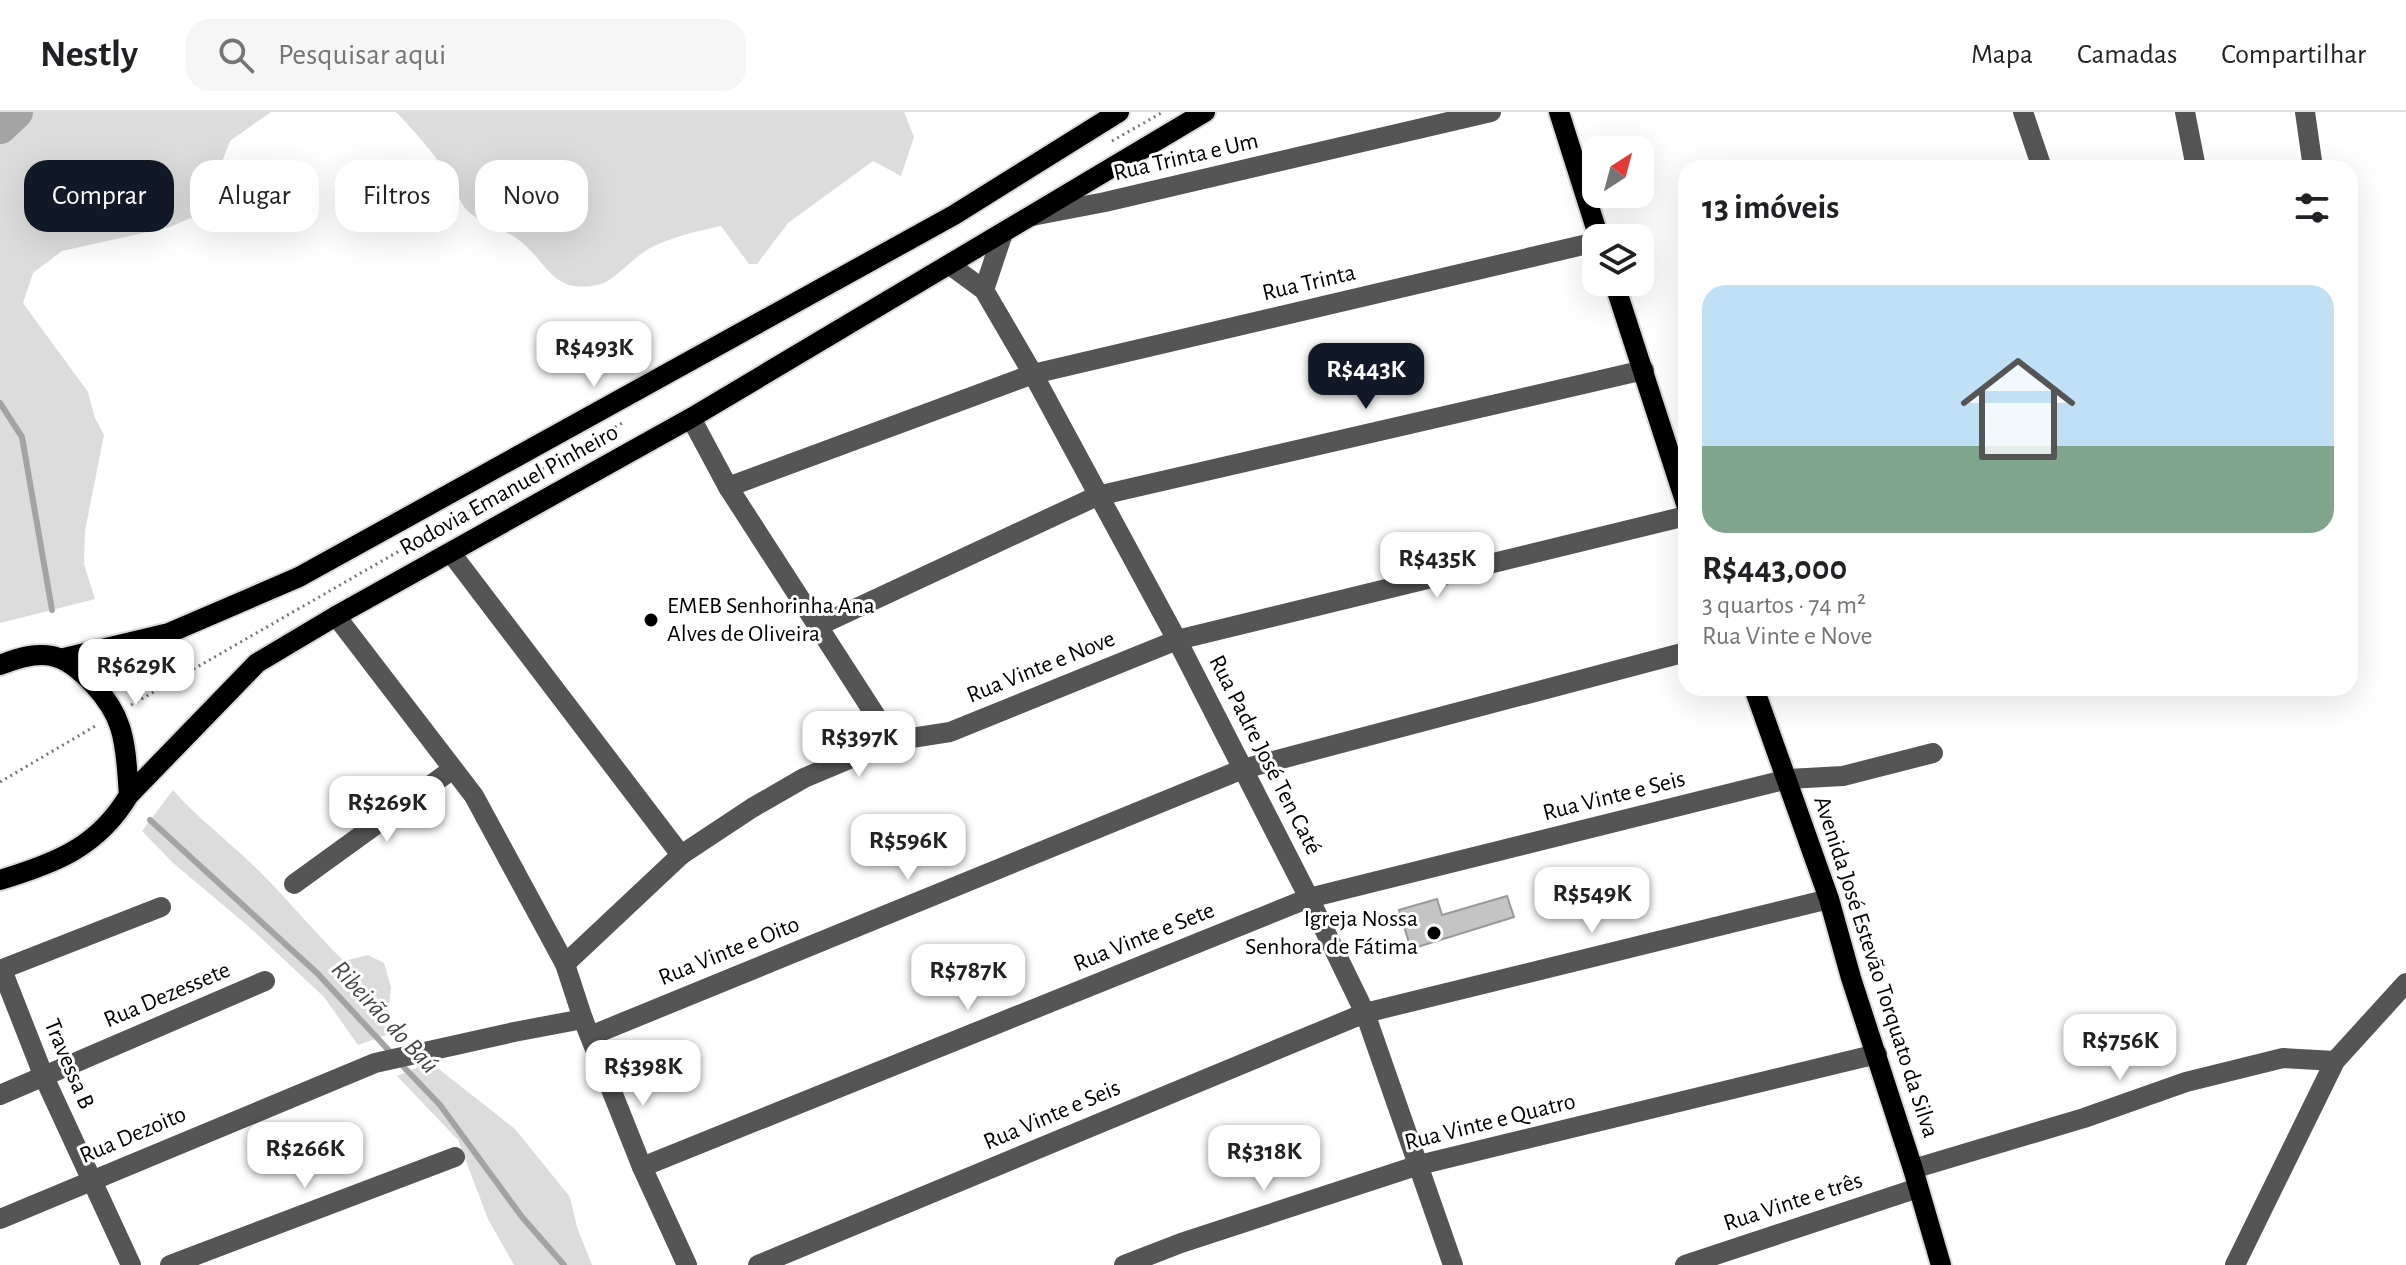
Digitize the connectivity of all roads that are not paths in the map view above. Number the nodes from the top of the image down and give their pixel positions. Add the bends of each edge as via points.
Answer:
1 (1119, 112) edge
2 (1205, 112) edge
3 (1491, 112) edge
4 (1559, 112) edge
5 (2023, 112) edge
6 (2185, 112) edge
7 (2305, 112) edge
8 (2039, 160) edge
9 (2194, 160) edge
10 (2312, 160) edge
11 (1032, 216) junction
12 (1593, 224) edge
13 (1003, 233) junction
14 (1582, 244) edge
15 (950, 265) junction
16 (984, 290) junction
17 (1619, 296) edge
18 (1644, 370) junction
19 (1033, 374) junction
20 (691, 418) junction
21 (1678, 478) edge
22 (728, 487) junction
23 (1097, 496) junction
24 (1678, 518) edge
25 (451, 553) junction
26 (336, 616) junction
27 (818, 626) junction
28 (1177, 640) junction
29 (1678, 654) edge
30 (64, 658) junction
31 (0, 665) edge
32 (1757, 696) edge
33 (892, 741) junction
34 (1933, 753) dead end
35 (453, 769) junction
36 (1243, 769) junction
37 (1788, 779) junction
38 (129, 795) junction
39 (681, 855) junction
40 (0, 880) edge
41 (294, 884) dead end
42 (1309, 898) junction
43 (1829, 899) junction
44 (161, 907) dead end
45 (565, 964) junction
46 (1, 970) edge
47 (265, 981) dead end
48 (2406, 983) edge
49 (1365, 1013) junction
50 (587, 1028) junction
51 (1877, 1054) junction
52 (2335, 1061) junction
53 (44, 1077) junction
54 (0, 1095) edge
55 (455, 1157) dead end
56 (1419, 1165) junction
57 (642, 1167) junction
58 (1916, 1178) junction
59 (93, 1180) junction
60 (0, 1219) edge
61 (131, 1265) edge
62 (170, 1265) edge
63 (687, 1265) edge
64 (758, 1265) edge
65 (1124, 1265) edge
66 (1453, 1265) edge
67 (1685, 1265) edge
68 (1941, 1265) edge
69 (2235, 1265) edge

1 - 30 main road, Rodovia Emanuel Pinheiro via 954,215 299,577 169,633
2 - 11 main road, Rodovia Emanuel Pinheiro
3 - 11 street, Rua Trinta e Um
4 - 12 main road
5 - 8 street
6 - 9 street
7 - 10 street
11 - 13 main road, Rodovia Emanuel Pinheiro
13 - 15 main road, Rodovia Emanuel Pinheiro
13 - 16 street
14 - 19 street, Rua Trinta
15 - 16 street
15 - 20 main road, Rodovia Emanuel Pinheiro
16 - 19 street, Rua Padre José Ten Caté
17 - 18 main road
18 - 21 main road
18 - 23 street
19 - 22 street
19 - 23 street, Rua Padre José Ten Caté
20 - 22 street
20 - 25 main road, Rodovia Emanuel Pinheiro
22 - 27 street
23 - 27 street
23 - 28 street, Rua Padre José Ten Caté
24 - 28 street
25 - 26 main road, Rodovia Emanuel Pinheiro
25 - 39 street
26 - 35 street
26 - 38 main road, Rodovia Emanuel Pinheiro via 257,663
27 - 33 street
28 - 33 street, Rua Vinte e Nove via 950,732
28 - 36 street, Rua Padre José Ten Caté
29 - 36 street
30 - 31 main road, Rodovia Emanuel Pinheiro via 20,657
30 - 38 main road via 104,695 115,714
32 - 37 main road, Avenida José Estevão Torquato da Silva
33 - 39 street, Rua Vinte e Nove via 804,778
34 - 37 street, Rua Vinte e Seis via 1843,776
35 - 41 street
35 - 45 street via 474,796
36 - 42 street, Rua Padre José Ten Caté
36 - 50 street, Rua Vinte e Oito
37 - 42 street, Rua Vinte e Seis
37 - 43 main road, Avenida José Estevão Torquato da Silva
38 - 40 main road, Rodovia Emanuel Pinheiro via 116,817 86,844
39 - 45 street, Rua Vinte e Nove
42 - 49 street, Rua Padre José Ten Caté
42 - 57 street, Rua Vinte e Sete
43 - 49 street, Rua Vinte e Seis
43 - 51 main road, Avenida José Estevão Torquato da Silva
44 - 46 street
45 - 50 street
46 - 53 street, Travessa B
47 - 53 street, Rua Dezessete
48 - 52 street
49 - 56 street, Rua Padre José Ten Caté
49 - 64 street, Rua Vinte e Seis
50 - 57 street
50 - 59 street, Rua Dezoito via 375,1063
51 - 56 street, Rua Vinte e Quatro
51 - 58 main road, Avenida José Estevão Torquato da Silva
52 - 58 street, Rua Vinte e três via 2283,1058 2186,1082
52 - 69 street
53 - 54 street, Rua Dezessete
53 - 59 street, Travessa B
55 - 62 street
56 - 65 street, Rua Vinte e Quatro
56 - 66 street, Rua Padre José Ten Caté
57 - 63 street
58 - 67 street, Rua Vinte e três
58 - 68 main road, Avenida José Estevão Torquato da Silva
59 - 60 street, Rua Dezoito
59 - 61 street, Travessa B

